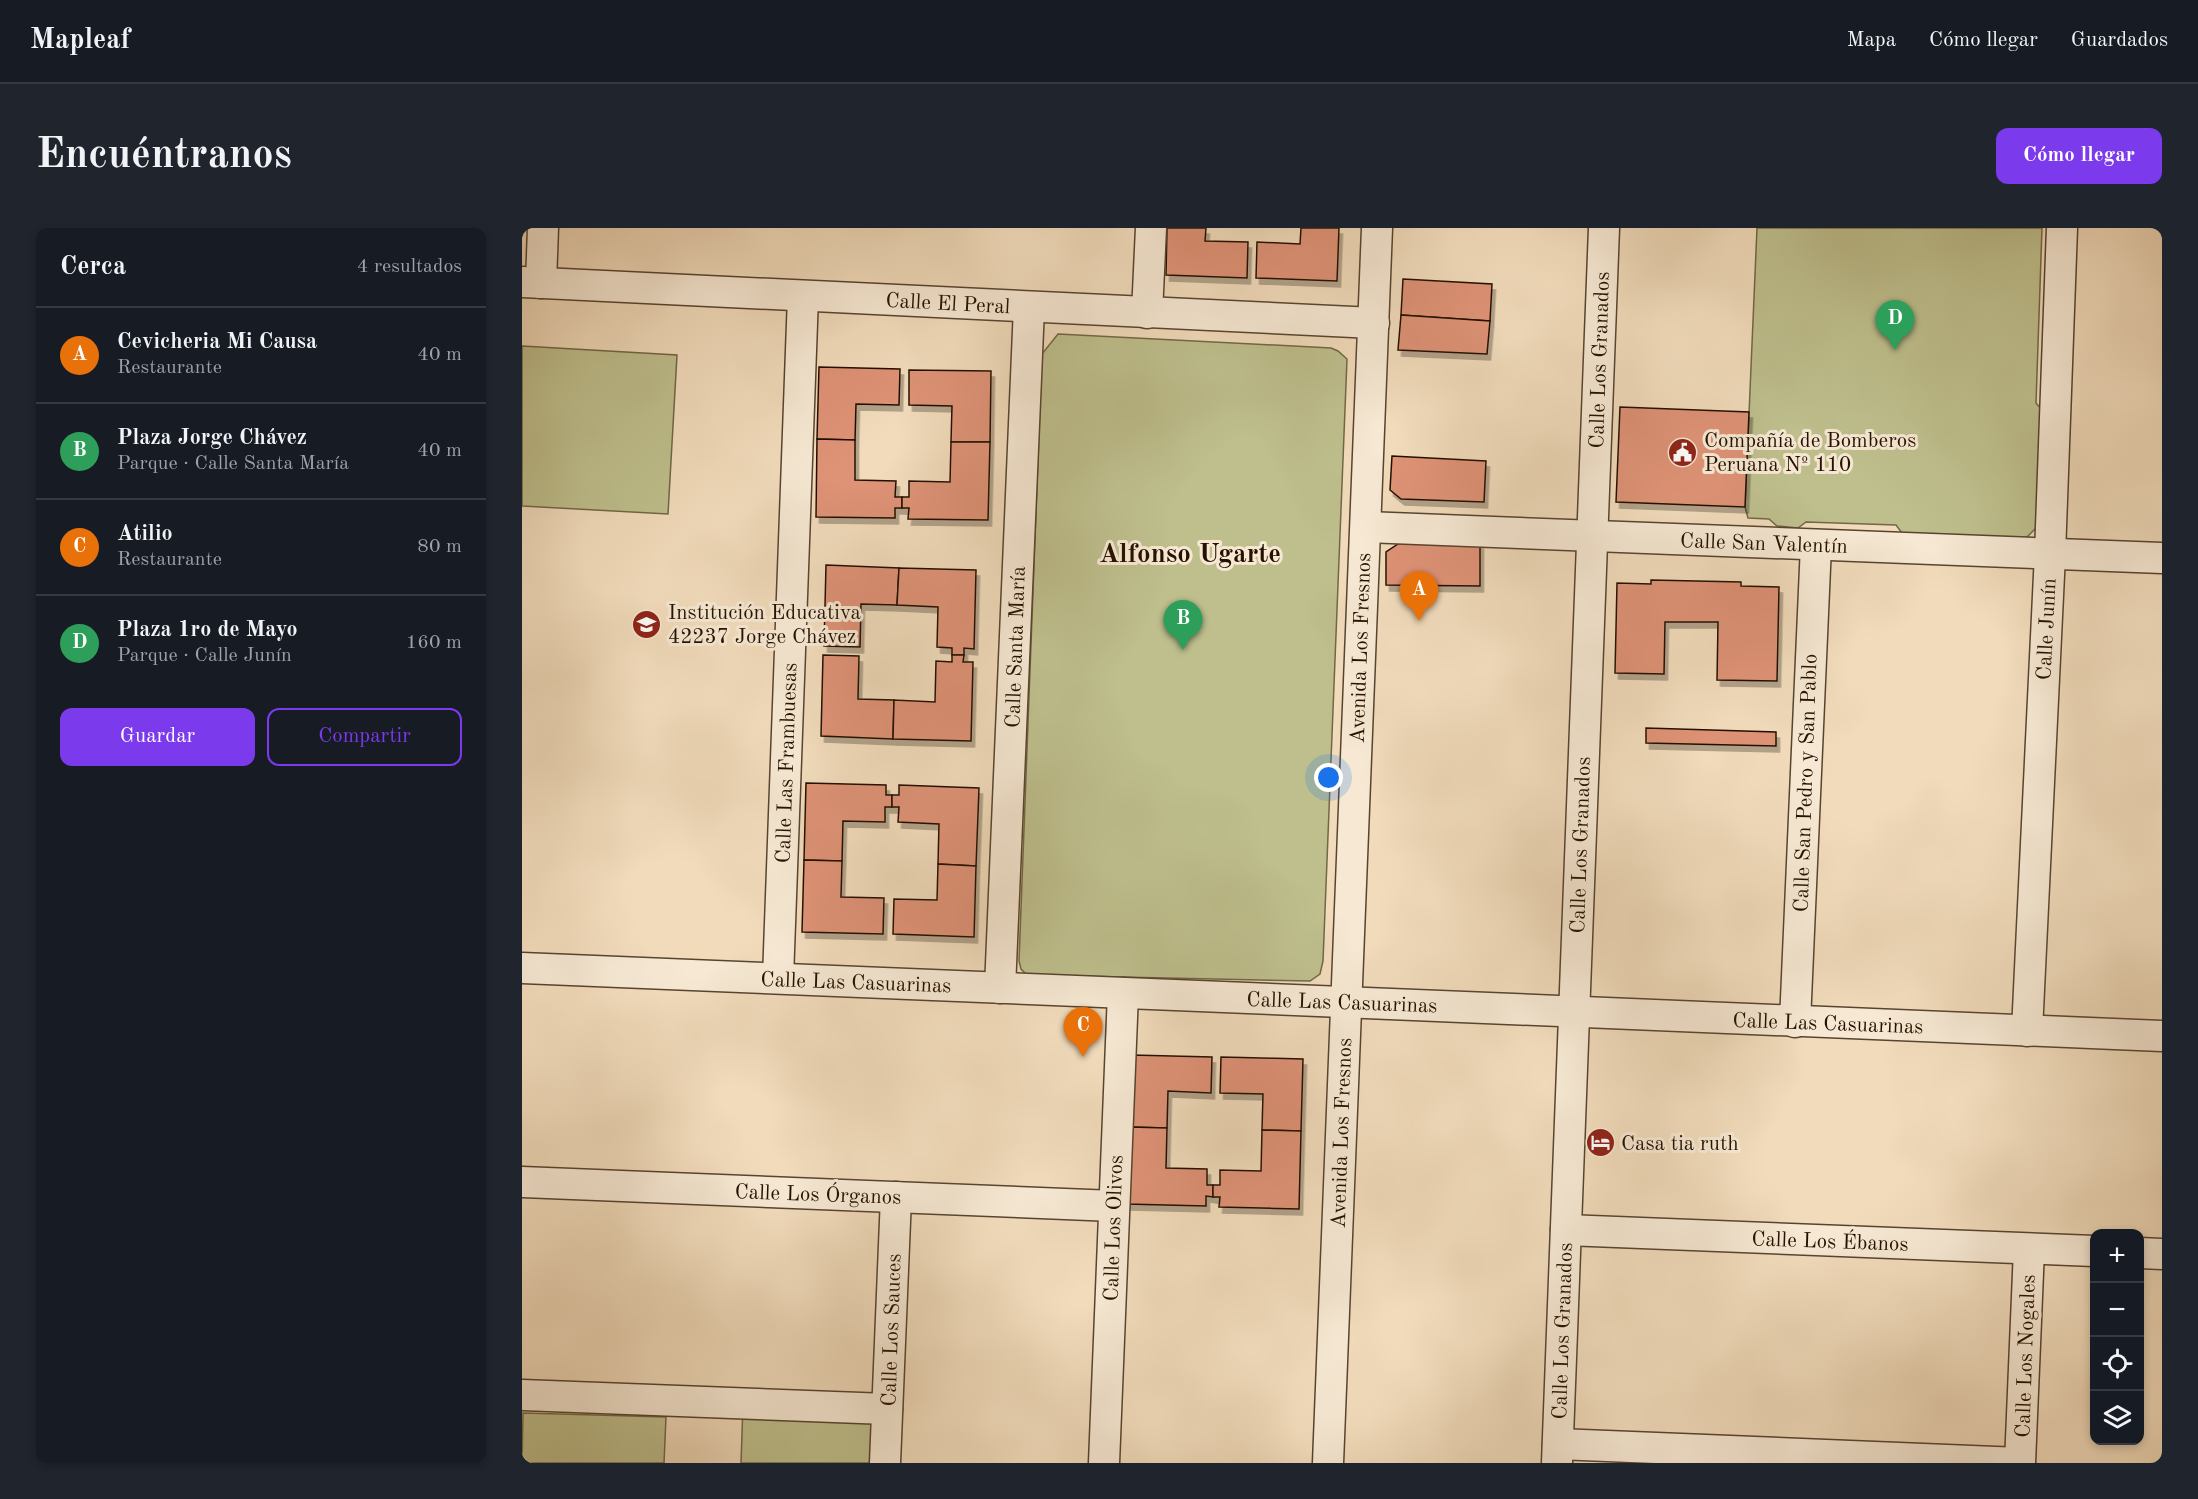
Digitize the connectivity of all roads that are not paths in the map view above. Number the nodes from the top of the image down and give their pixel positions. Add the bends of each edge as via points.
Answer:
1 (543, 228) edge
2 (1151, 228) edge
3 (1377, 228) edge
4 (1604, 228) edge
5 (2062, 228) edge
6 (532, 282) edge
7 (802, 296) junction
8 (1029, 307) junction
9 (1147, 313) junction
10 (1374, 323) junction
11 (1366, 527) junction
12 (1592, 536) junction
13 (1816, 545) junction
14 (2050, 554) junction
15 (2162, 558) edge
16 (522, 968) edge
17 (778, 978) junction
18 (1000, 988) junction
19 (1123, 993) junction
20 (1346, 1002) junction
21 (1574, 1012) junction
22 (1795, 1022) junction
23 (2026, 1031) junction
24 (2162, 1036) edge
25 (522, 1182) edge
26 (896, 1197) junction
27 (1114, 1206) junction
28 (1566, 1230) junction
29 (2029, 1249) junction
30 (2090, 1251) edge
31 (2144, 1253) edge
32 (2162, 1254) edge
33 (522, 1395) edge
34 (887, 1410) junction
35 (1558, 1454) edge
36 (885, 1463) edge
37 (1104, 1463) edge
38 (1328, 1463) edge
39 (2020, 1463) edge

1 - 6 street
2 - 9 street
3 - 10 street, Avenida Los Fresnos
4 - 12 street, Calle Los Granados
5 - 14 street, Calle Junín
6 - 7 street, Calle El Peral
7 - 8 street, Calle El Peral
7 - 17 street, Calle Las Frambuesas
8 - 9 street, Calle El Peral
8 - 18 street, Calle Santa María
9 - 10 street, Calle El Peral
10 - 11 street, Avenida Los Fresnos
11 - 12 street, Calle San Valentín
11 - 20 street, Avenida Los Fresnos
12 - 13 street, Calle San Valentín
12 - 21 street, Calle Los Granados
13 - 14 street, Calle San Valentín
13 - 22 street, Calle San Pedro y San Pablo
14 - 15 street, Calle San Valentín
14 - 23 street, Calle Junín
16 - 17 street, Calle Las Casuarinas
17 - 18 street, Calle Las Casuarinas
18 - 19 street, Calle Las Casuarinas
19 - 20 street, Calle Las Casuarinas
19 - 27 street, Calle Los Olivos
20 - 21 street, Calle Las Casuarinas
20 - 38 street, Avenida Los Fresnos
21 - 22 street, Calle Las Casuarinas
21 - 28 street, Calle Los Granados
22 - 23 street, Calle Las Casuarinas
23 - 24 street, Calle Las Casuarinas
25 - 26 street, Calle Los Órganos
26 - 27 street, Calle Los Órganos
26 - 34 street, Calle Los Sauces
27 - 37 street, Calle Los Olivos
28 - 29 street, Calle Los Ébanos
28 - 35 street, Calle Los Granados
29 - 30 street, Calle Los Ébanos
29 - 39 street, Calle Los Nogales
31 - 32 street
33 - 34 street
34 - 36 street, Calle Los Sauces
35 - 39 street

